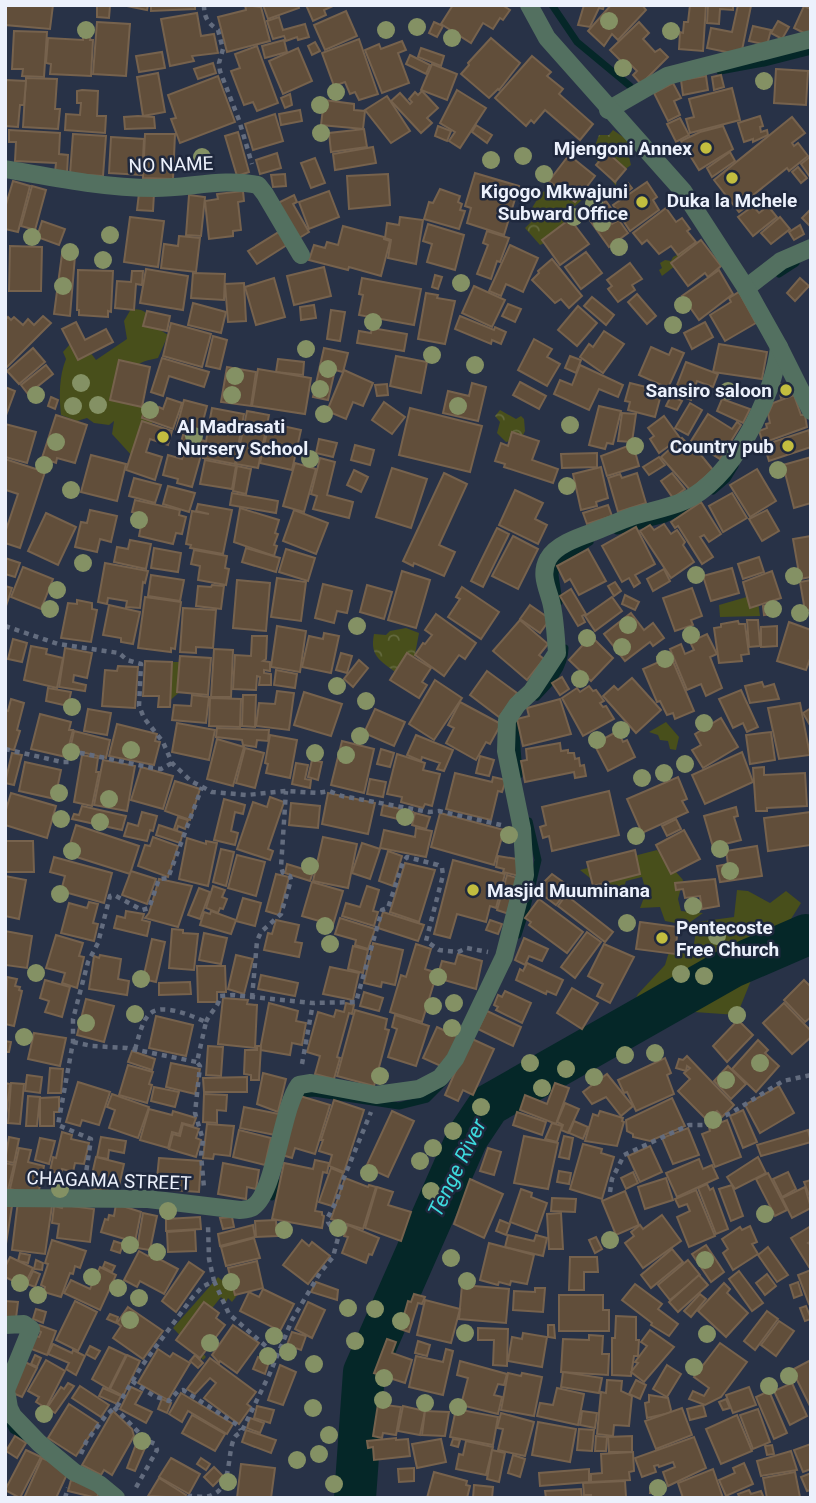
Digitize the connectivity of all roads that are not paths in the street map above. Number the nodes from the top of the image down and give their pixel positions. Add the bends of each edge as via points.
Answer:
1 (529, 5) edge
2 (811, 39) edge
3 (608, 110) junction
4 (5, 169) edge
5 (811, 248) edge
6 (301, 255) dead end
7 (746, 288) junction
8 (779, 347) junction
9 (811, 411) edge
10 (5, 1198) edge
11 (5, 1325) edge
12 (116, 1498) edge

1 - 3 street via 547,38
2 - 3 street via 667,76
3 - 7 street via 683,191
4 - 6 street, NO NAME via 112,186 258,186
5 - 7 street via 781,261
7 - 8 street
8 - 9 street
8 - 10 street, CHAGAMA STREET via 751,426 725,470 708,487 684,501 579,537 548,559 544,582 558,653 506,720 506,751 522,829 525,875 504,957 460,1049 440,1078 419,1089 376,1095 311,1083 299,1085 288,1106 267,1186 250,1209 148,1199
11 - 12 street via 24,1324 31,1329 6,1390 13,1416 74,1472

